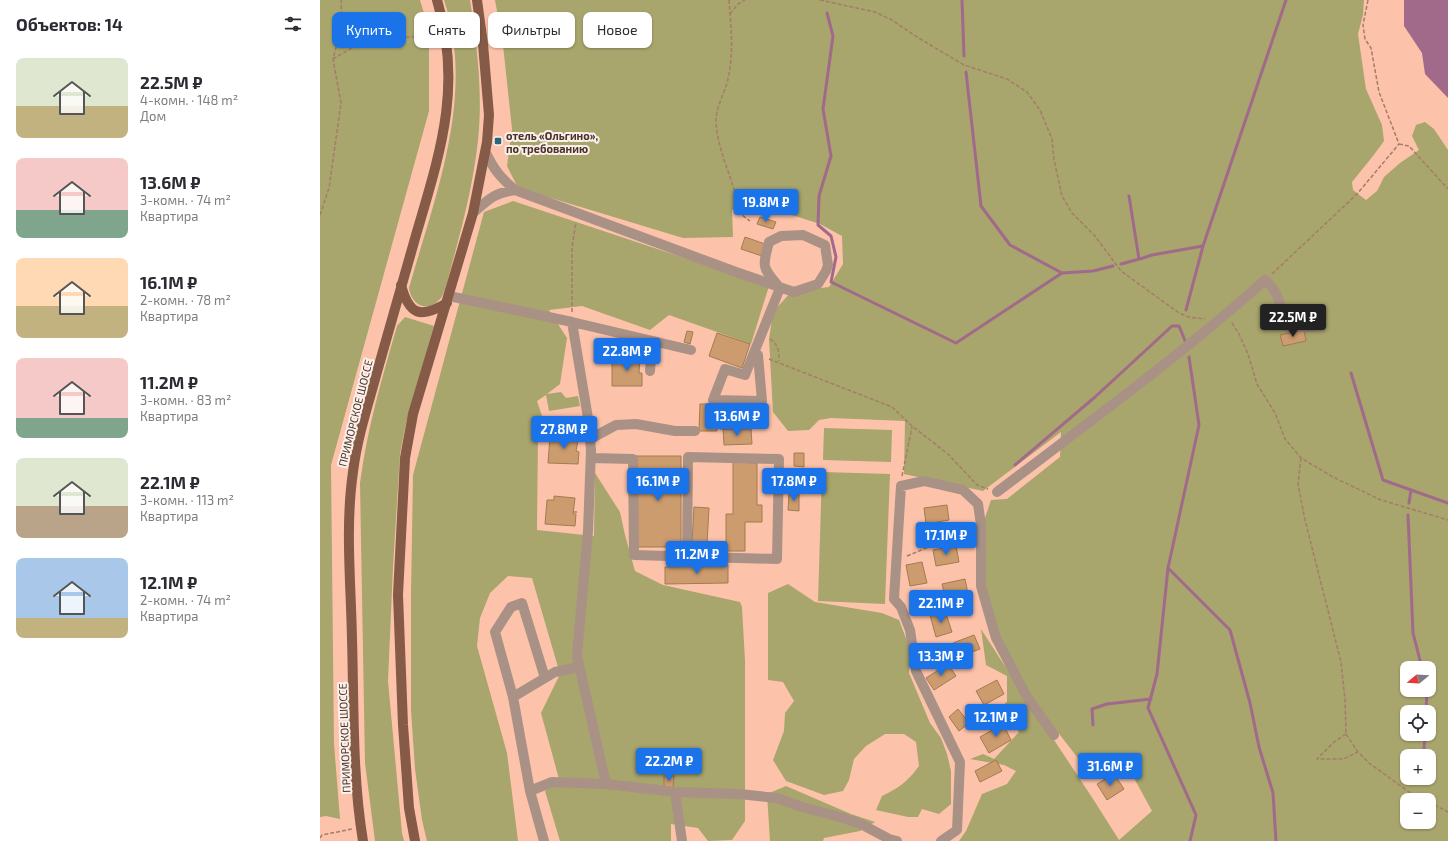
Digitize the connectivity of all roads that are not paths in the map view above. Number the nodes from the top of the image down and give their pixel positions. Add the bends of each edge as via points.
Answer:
1 (437, 0) edge
2 (477, 0) edge
3 (486, 153) junction
4 (515, 190) junction
5 (473, 214) junction
6 (401, 285) junction
7 (780, 288) junction
8 (448, 300) junction
9 (572, 322) junction
10 (1313, 327) dead end
11 (652, 341) junction
12 (690, 350) dead end
13 (759, 356) junction
14 (650, 371) dead end
15 (695, 431) dead end
16 (590, 439) junction
17 (590, 458) junction
18 (778, 474) junction
19 (818, 475) dead end
20 (997, 492) road end
21 (687, 556) junction
22 (579, 667) junction
23 (545, 678) junction
24 (513, 697) junction
25 (1054, 735) dead end
26 (606, 784) junction
27 (530, 790) junction
28 (675, 792) junction
29 (363, 841) edge
30 (415, 841) edge
31 (544, 841) edge
32 (682, 841) edge
33 (897, 841) edge
34 (941, 841) edge

1 - 6 main road, ПРИМОРСКОЕ ШОССЕ via 446,32 449,67 446,122 432,183
2 - 3 main road via 489,115
3 - 4 lane via 500,177
3 - 5 main road
4 - 5 lane via 491,197
4 - 7 lane
5 - 8 main road
6 - 8 main road via 411,309 418,312 432,310
6 - 29 main road, ПРИМОРСКОЕ ШОССЕ via 361,431 353,472 349,520 355,764
7 - 7 lane via 794,292 818,284 828,265 825,245 803,235 781,236 769,242 764,260 766,272
7 - 13 lane via 762,333
8 - 9 lane
8 - 30 main road via 413,414 405,458 398,595 402,725 409,808
9 - 11 lane
9 - 16 lane
10 - 20 lane via 1287,327 1277,294 1272,285 1265,280 1223,318
11 - 12 lane
11 - 14 lane
13 - 13 lane via 745,375 724,369 713,400 762,401
15 - 16 lane via 675,431 636,424 616,425
16 - 17 lane
17 - 21 lane via 633,459 634,555
17 - 22 lane via 588,531 577,656
18 - 19 lane
18 - 21 lane via 777,559
18 - 21 lane via 779,459 688,457
22 - 23 lane via 555,672
22 - 26 lane
23 - 24 lane
23 - 24 lane via 522,603 511,607 495,632
24 - 27 lane
25 - 34 lane via 1027,697 996,638 981,586 981,525 978,504 963,490 924,482 901,486 894,598 901,607 910,630 916,671 960,762 957,830
26 - 27 lane via 552,782
26 - 28 lane
27 - 31 lane
28 - 32 lane
28 - 33 lane via 777,798 861,824

